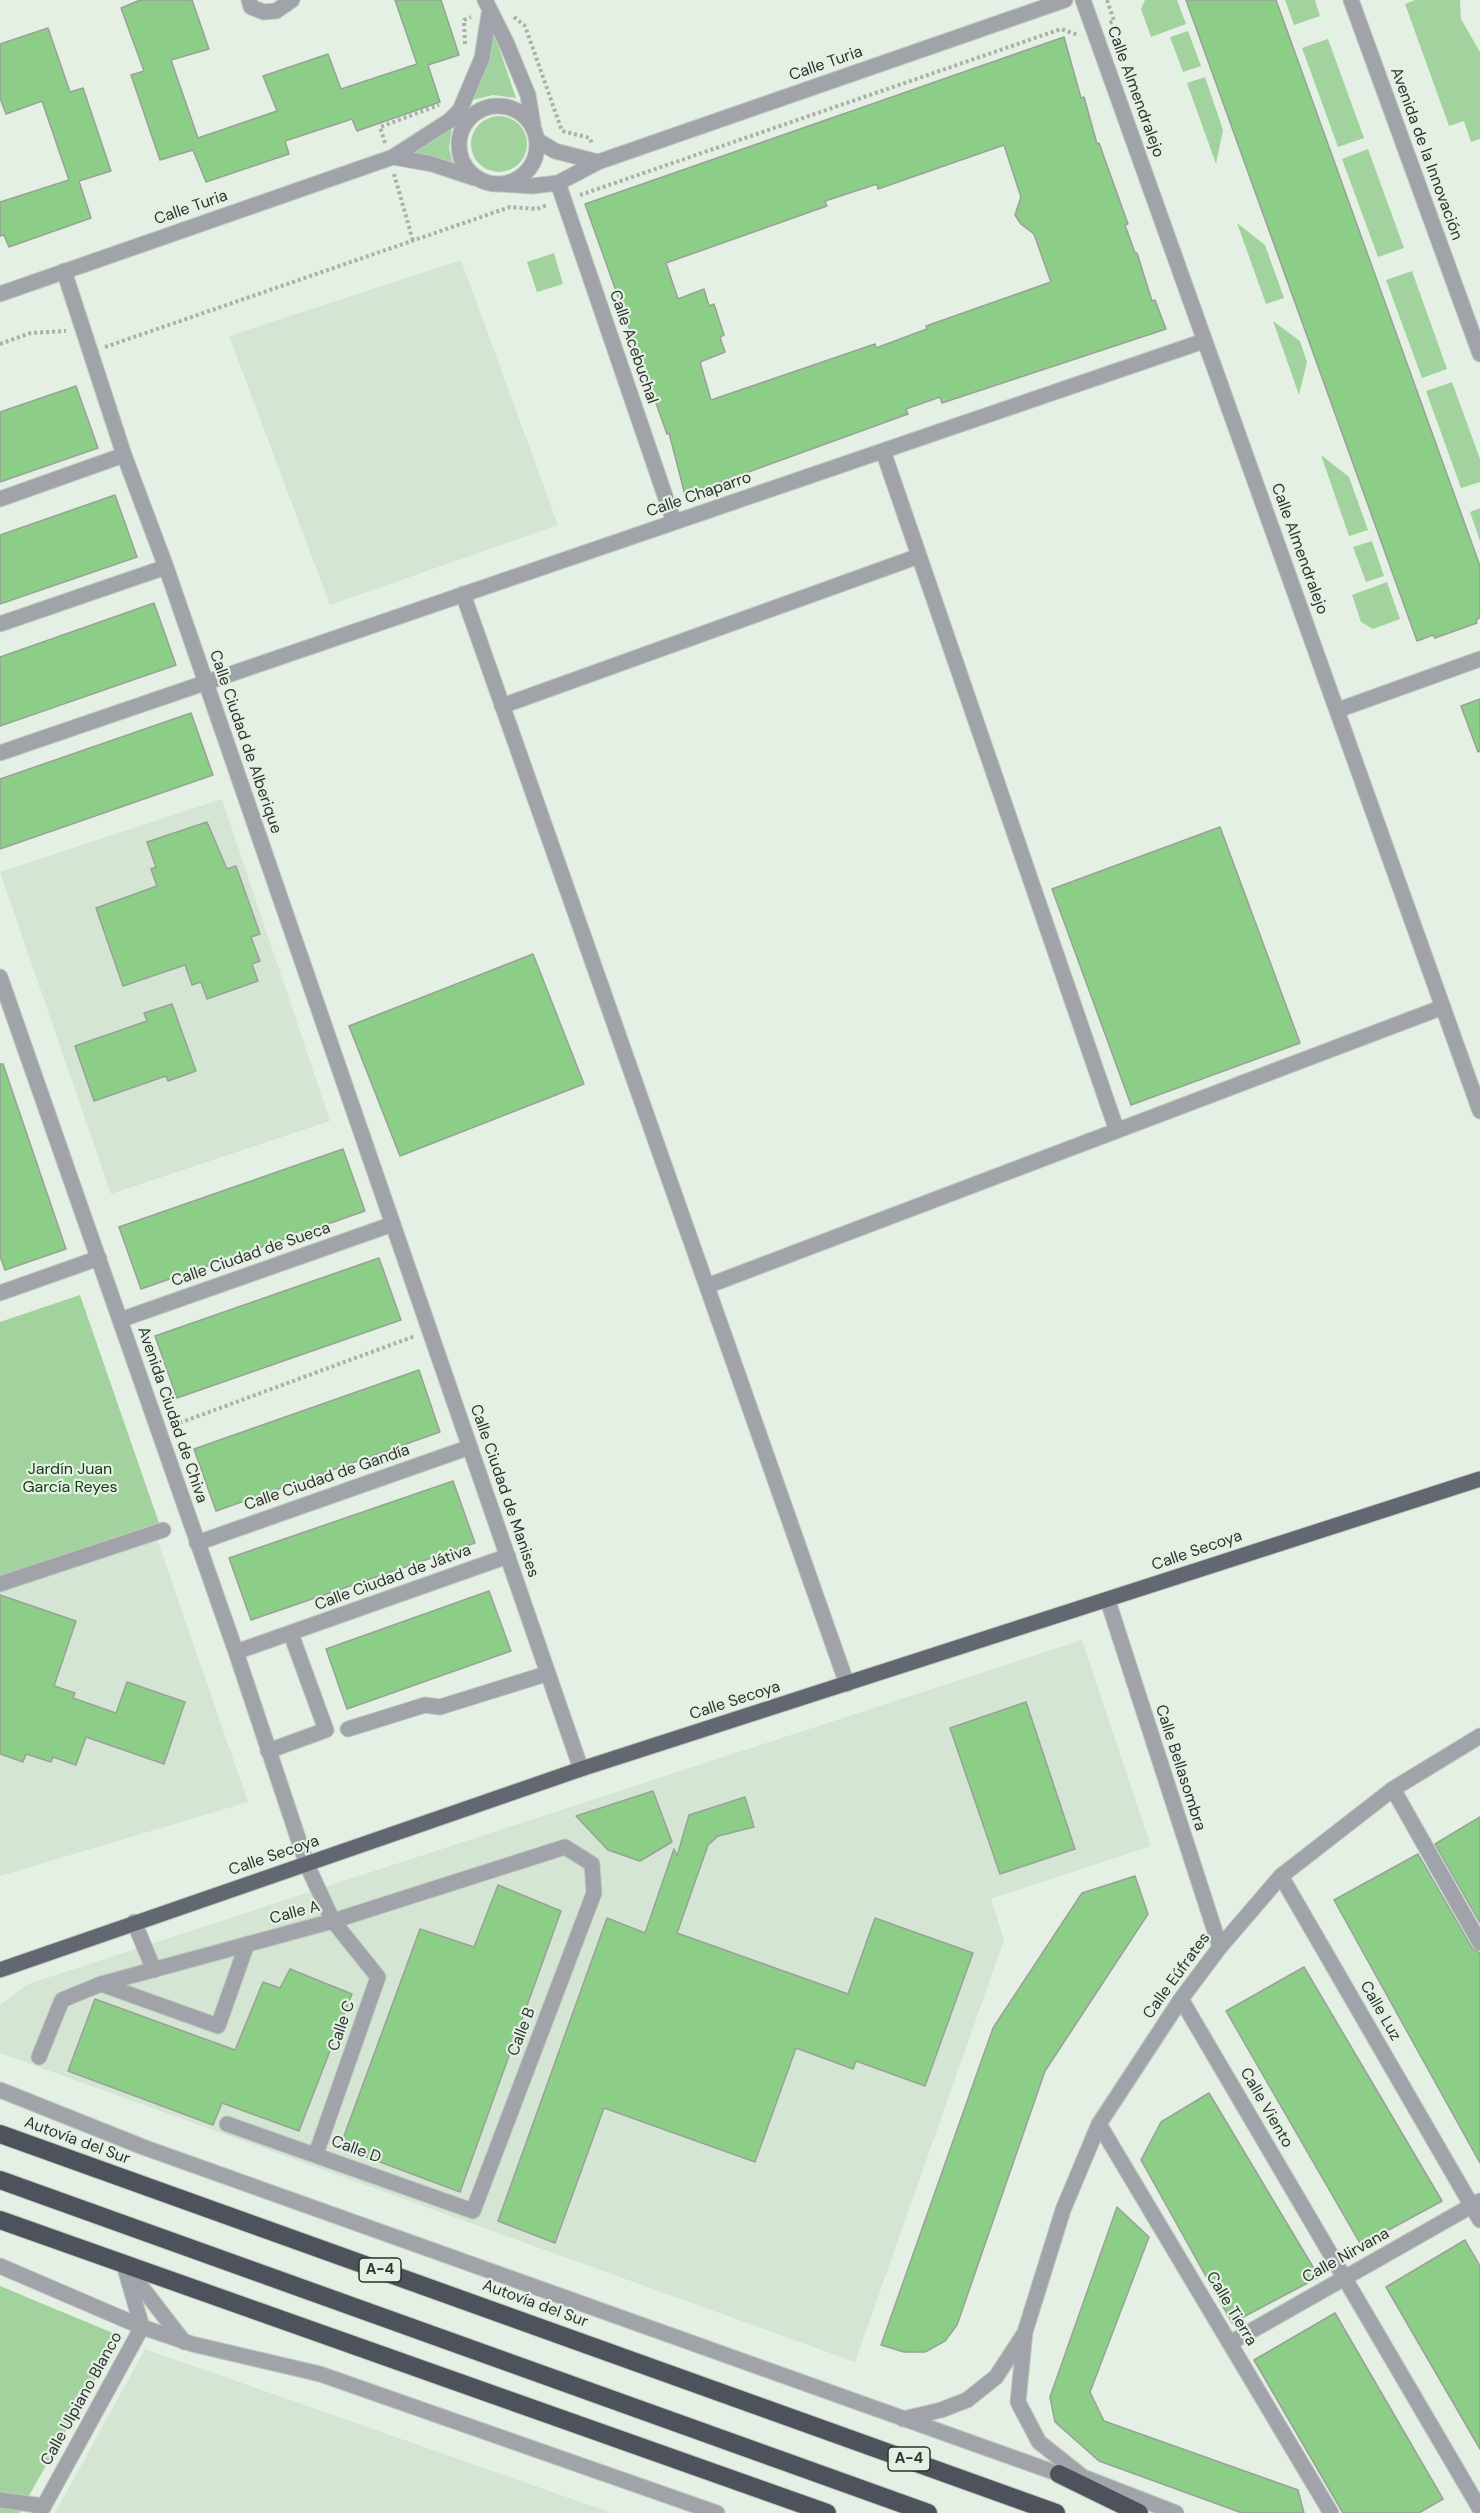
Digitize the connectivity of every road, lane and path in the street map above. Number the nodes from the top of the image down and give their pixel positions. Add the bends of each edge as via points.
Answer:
1 (249, 0) edge
2 (292, 0) edge
3 (1065, 0) edge
4 (1083, 0) edge
5 (1107, 0) edge
6 (1351, 0) edge
7 (487, 7) edge
8 (510, 8) dead end
9 (473, 16) dead end
10 (1114, 21) dead end
11 (466, 48) dead end
12 (443, 100) dead end
13 (462, 105) junction
14 (480, 110) junction
15 (462, 129) junction
16 (535, 135) junction
17 (590, 138) dead end
18 (385, 141) dead end
19 (393, 157) junction
20 (598, 162) junction
21 (394, 177) dead end
22 (495, 183) junction
23 (558, 183) junction
24 (413, 241) dead end
25 (64, 271) junction
26 (0, 294) edge
27 (54, 333) dead end
28 (1204, 341) junction
29 (0, 344) edge
30 (1480, 354) edge
31 (883, 451) junction
32 (124, 455) junction
33 (0, 499) edge
34 (674, 522) junction
35 (919, 556) junction
36 (166, 567) junction
37 (463, 594) junction
38 (0, 624) edge
39 (1480, 659) edge
40 (206, 682) junction
41 (502, 706) junction
42 (1338, 710) junction
43 (0, 753) edge
44 (0, 977) edge
45 (1443, 1007) junction
46 (1480, 1111) edge
47 (1117, 1131) junction
48 (393, 1224) junction
49 (99, 1258) junction
50 (707, 1286) junction
51 (0, 1293) edge
52 (120, 1320) junction
53 (430, 1331) junction
54 (158, 1431) junction
55 (470, 1447) junction
56 (1480, 1479) edge
57 (163, 1530) dead end
58 (197, 1543) junction
59 (508, 1556) junction
60 (0, 1584) edge
61 (1108, 1601) junction
62 (291, 1634) junction
63 (236, 1652) junction
64 (546, 1674) junction
65 (847, 1684) junction
66 (348, 1729) dead end
67 (1480, 1737) edge
68 (268, 1751) junction
69 (581, 1769) junction
70 (1393, 1789) junction
71 (592, 1864) joint
72 (307, 1865) junction
73 (1281, 1876) junction
74 (333, 1921) junction
75 (134, 1923) junction
76 (1480, 1942) edge
77 (247, 1944) junction
78 (1220, 1947) junction
79 (1, 1969) edge
80 (154, 1970) junction
81 (101, 1984) junction
82 (1181, 1999) junction
83 (39, 2057) dead end
84 (0, 2090) edge
85 (226, 2124) dead end
86 (1099, 2124) junction
87 (0, 2134) edge
88 (316, 2154) junction
89 (0, 2180) edge
90 (1476, 2204) edge
91 (473, 2211) joint
92 (0, 2220) edge
93 (1480, 2220) edge
94 (124, 2265) junction
95 (0, 2266) edge
96 (1344, 2278) junction
97 (142, 2327) junction
98 (1025, 2332) junction
99 (184, 2342) junction
100 (1230, 2343) junction
101 (903, 2419) junction
102 (1059, 2474) junction
103 (1083, 2477) junction
104 (0, 2500) edge
105 (1480, 2509) edge
106 (41, 2510) edge
107 (717, 2513) edge
108 (827, 2513) edge
109 (928, 2513) edge
110 (1056, 2513) edge
111 (1139, 2513) edge
112 (1176, 2513) edge
113 (1331, 2513) edge
114 (1473, 2513) edge

1 - 2 street via 251,7 264,12 276,11
3 - 20 street, Calle Turia
4 - 28 street, Calle Almendralejo
5 - 10 path
6 - 30 street, Avenida de la Innovación
7 - 13 street via 482,58
7 - 16 street via 528,95
8 - 17 path via 525,26 562,131
9 - 11 path via 464,20
12 - 18 path via 440,105 380,127
13 - 14 street
13 - 15 street
13 - 19 street, Calle Turia via 449,122
14 - 15 street
14 - 16 street via 495,105 511,107 525,116
15 - 22 street via 459,144 465,165 475,176
16 - 20 street via 555,151
16 - 22 street via 536,154 531,167 521,177
19 - 22 street, Calle Turia
19 - 25 street, Calle Turia
20 - 23 street, Calle Turia
21 - 24 path
22 - 23 street, Calle Turia
23 - 34 street, Calle Acebuchal
25 - 26 street, Calle Turia
25 - 32 street, Calle Ciudad de Alberique
27 - 29 path via 31,333
28 - 31 street, Calle Chaparro
28 - 42 street, Calle Almendralejo
31 - 34 street, Calle Chaparro
31 - 35 street
32 - 33 street
32 - 36 street, Calle Ciudad de Alberique
34 - 37 street, Calle Chaparro
35 - 41 street
35 - 47 street
36 - 38 street
36 - 40 street, Calle Ciudad de Alberique
37 - 40 street, Calle Chaparro
37 - 41 street
39 - 42 street
40 - 43 street, Calle Chaparro
40 - 48 street, Calle Ciudad de Alberique
41 - 50 street
42 - 45 street, Calle Almendralejo
44 - 49 street, Avenida Ciudad de Chiva
45 - 46 street, Calle Almendralejo
45 - 47 street
47 - 50 street
48 - 52 street, Calle Ciudad de Sueca
48 - 53 street, Calle Ciudad de Manises
49 - 51 street
49 - 52 street, Avenida Ciudad de Chiva
50 - 65 street
52 - 54 street, Avenida Ciudad de Chiva
53 - 54 path
53 - 55 street, Calle Ciudad de Manises
54 - 58 street, Avenida Ciudad de Chiva
55 - 58 street, Calle Ciudad de Gandía
55 - 59 street, Calle Ciudad de Manises
56 - 61 main road, Calle Secoya
57 - 60 street
58 - 63 street, Avenida Ciudad de Chiva
59 - 62 street, Calle Ciudad de Játiva
59 - 64 street, Calle Ciudad de Manises
61 - 65 main road, Calle Secoya
61 - 78 street, Calle Bellasombra
62 - 63 street, Calle Ciudad de Játiva
62 - 68 street via 326,1730
63 - 68 street, Avenida Ciudad de Chiva
64 - 66 street via 440,1707 425,1705
64 - 69 street, Calle Ciudad de Manises
65 - 69 main road, Calle Secoya
67 - 70 street, Calle Eúfrates
68 - 72 street, Avenida Ciudad de Chiva
69 - 72 main road, Calle Secoya
70 - 73 street, Calle Eúfrates
70 - 76 street
71 - 74 street, Calle A via 565,1847
71 - 91 street, Calle B via 594,1893
72 - 74 street, Avenida Ciudad de Chiva
72 - 75 main road, Calle Secoya
73 - 78 street, Calle Eúfrates
73 - 90 street, Calle Luz via 1448,2165
74 - 77 street, Calle A
74 - 88 street, Calle C via 378,1977
75 - 79 main road, Calle Secoya
75 - 80 street
77 - 80 street, Calle A
77 - 81 street via 218,2026
78 - 82 street, Calle Eúfrates
80 - 81 street, Calle A
81 - 83 street, Calle A via 62,2000
82 - 86 street, Calle Eúfrates
82 - 96 street, Calle Viento
84 - 101 street via 143,2147
85 - 88 street, Calle D
86 - 98 street, Calle Eúfrates via 1062,2210
86 - 100 street, Calle Tierra
87 - 110 highway, Autovía del Sur / A-4
88 - 91 street, Calle D
89 - 109 highway, A-4
90 - 93 street, Calle Luz
90 - 96 street, Calle Nirvana
92 - 94 highway
94 - 97 street, Calle Ulpiano Blanco
94 - 99 street
94 - 108 highway
95 - 97 street
96 - 100 street, Calle Nirvana
96 - 105 street, Calle Viento
97 - 99 street
97 - 106 street, Calle Ulpiano Blanco
98 - 101 street via 996,2377 967,2400
98 - 103 street via 1018,2402 1039,2442
99 - 107 street via 320,2374
100 - 113 street, Calle Tierra
101 - 102 street
102 - 103 street
102 - 111 highway
103 - 112 street
104 - 106 street
105 - 114 street

